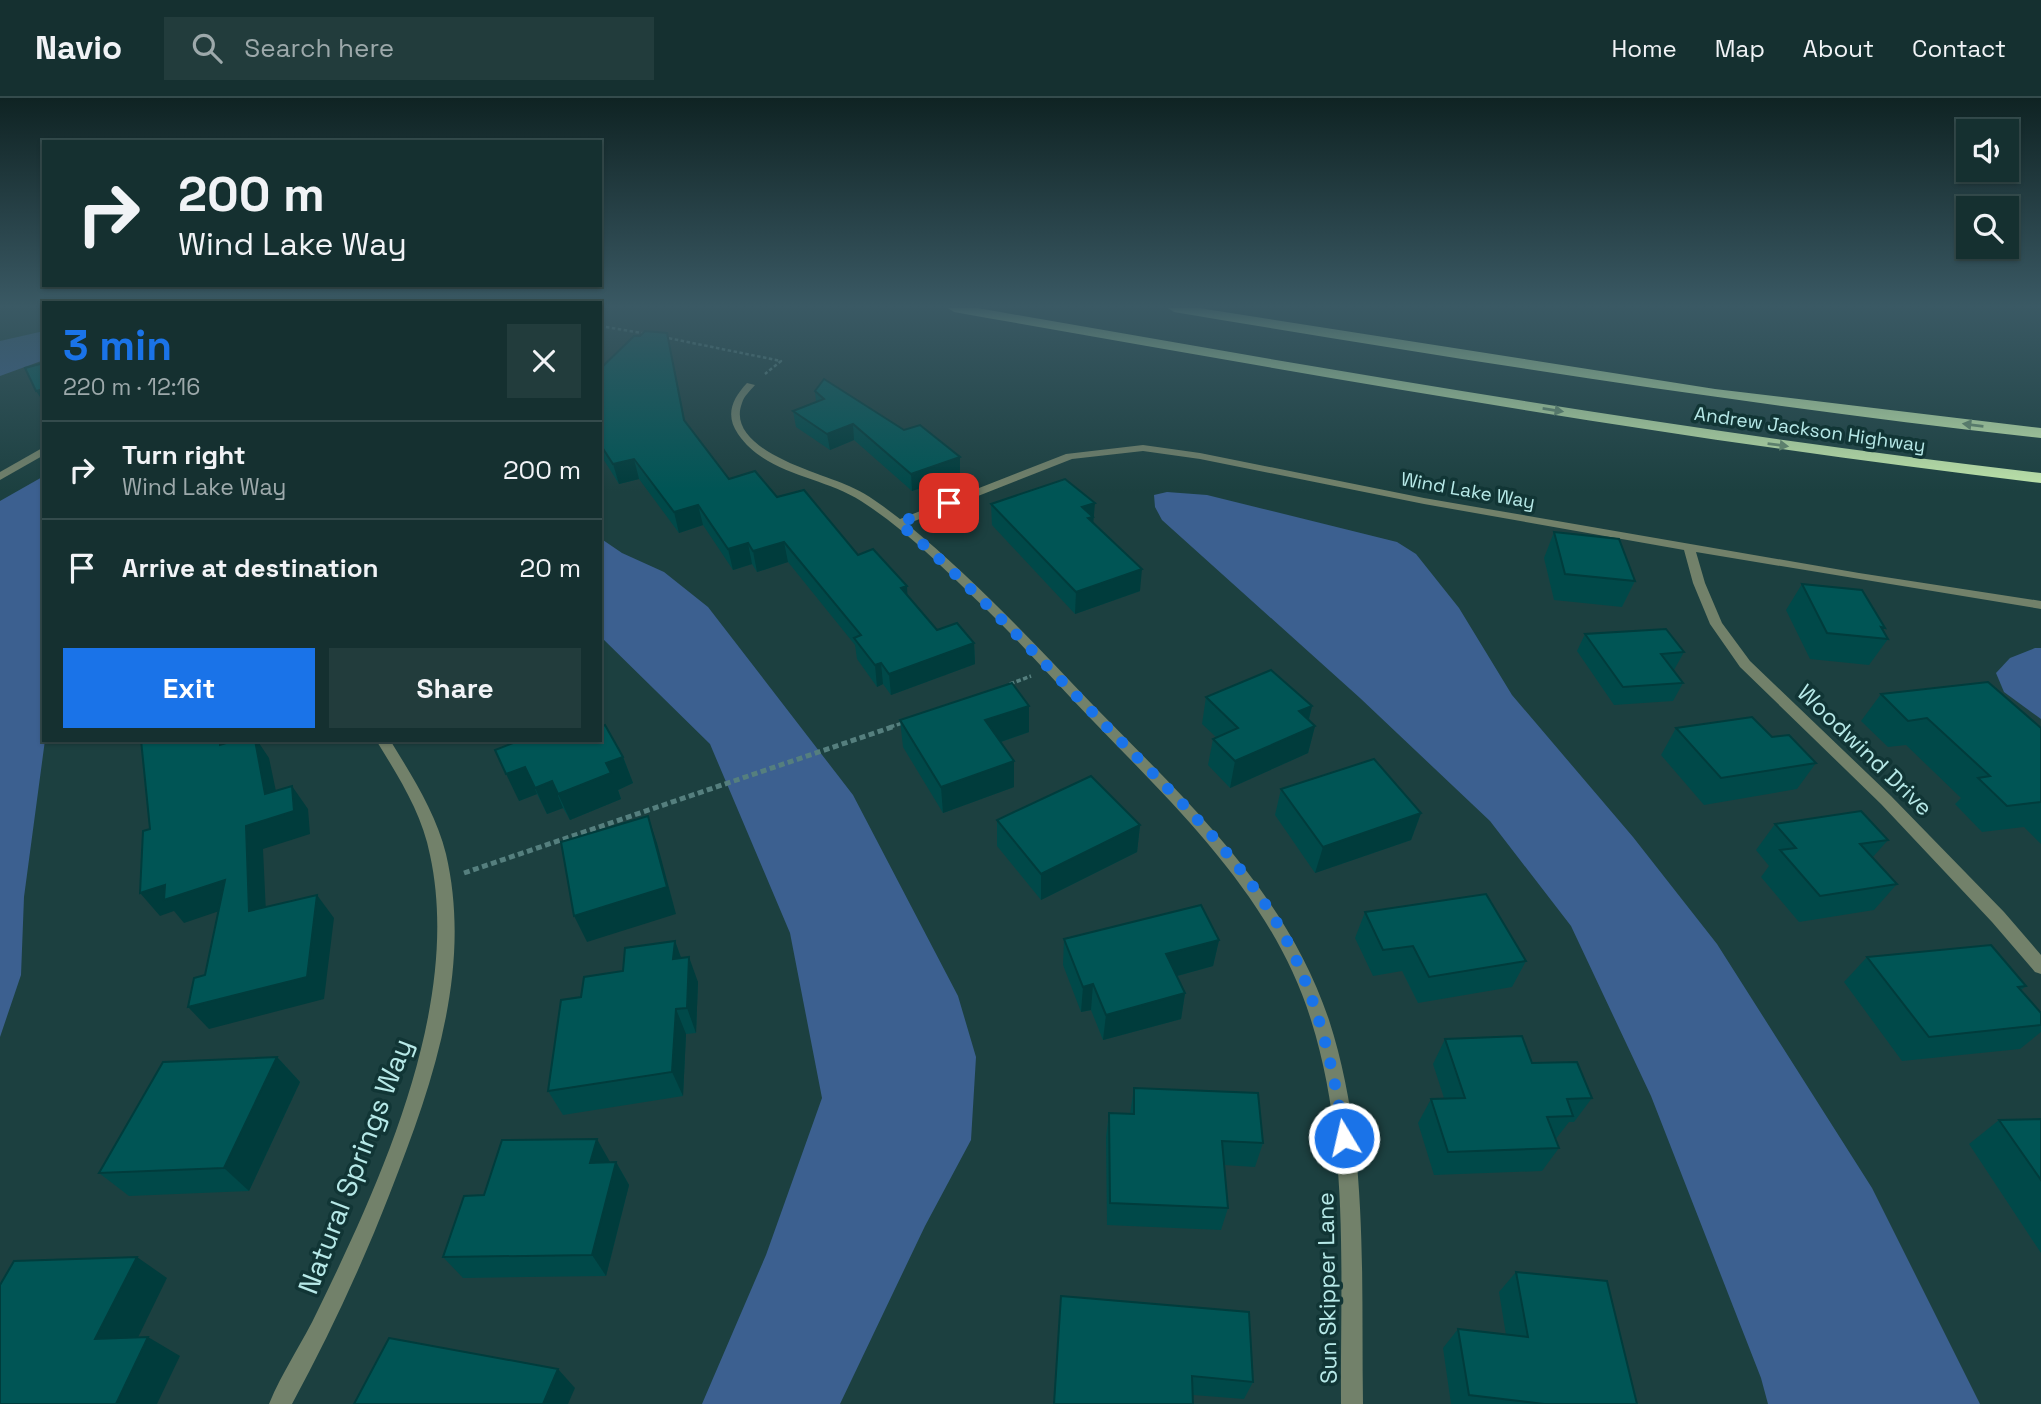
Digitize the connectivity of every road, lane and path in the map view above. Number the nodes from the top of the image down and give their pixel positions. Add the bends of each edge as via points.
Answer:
1 (770, 369) edge
2 (1307, 369) edge
3 (1542, 369) edge
4 (750, 385) joint
5 (2041, 433) edge
6 (42, 451) edge
7 (0, 477) edge
8 (2041, 479) edge
9 (899, 523) junction
10 (1689, 546) junction
11 (2041, 605) edge
12 (1050, 669) junction
13 (999, 688) edge
14 (911, 721) edge
15 (384, 742) edge
16 (443, 880) junction
17 (2041, 967) edge
18 (280, 1404) edge
19 (1352, 1404) edge

1 - 4 path
2 -> 8 highway, Andrew Jackson Highway via 1746,440
5 -> 3 highway, Andrew Jackson Highway
4 - 9 street, Sun Skipper Lane via 733,409 752,444 778,461 859,495
6 - 7 street
9 - 10 street, Wind Lake Way via 1070,456 1143,448
9 - 12 street, Sun Skipper Lane
10 - 11 street, Wind Lake Way
10 - 17 street, Woodwind Drive via 1716,624 1745,664 1895,809
12 - 13 path
12 - 19 street, Sun Skipper Lane via 1186,808 1245,877 1293,953 1311,995 1329,1055 1344,1138
14 - 16 path
15 - 16 street, Natural Springs Way via 429,825
16 - 18 street, Natural Springs Way via 444,986 427,1067 363,1238

